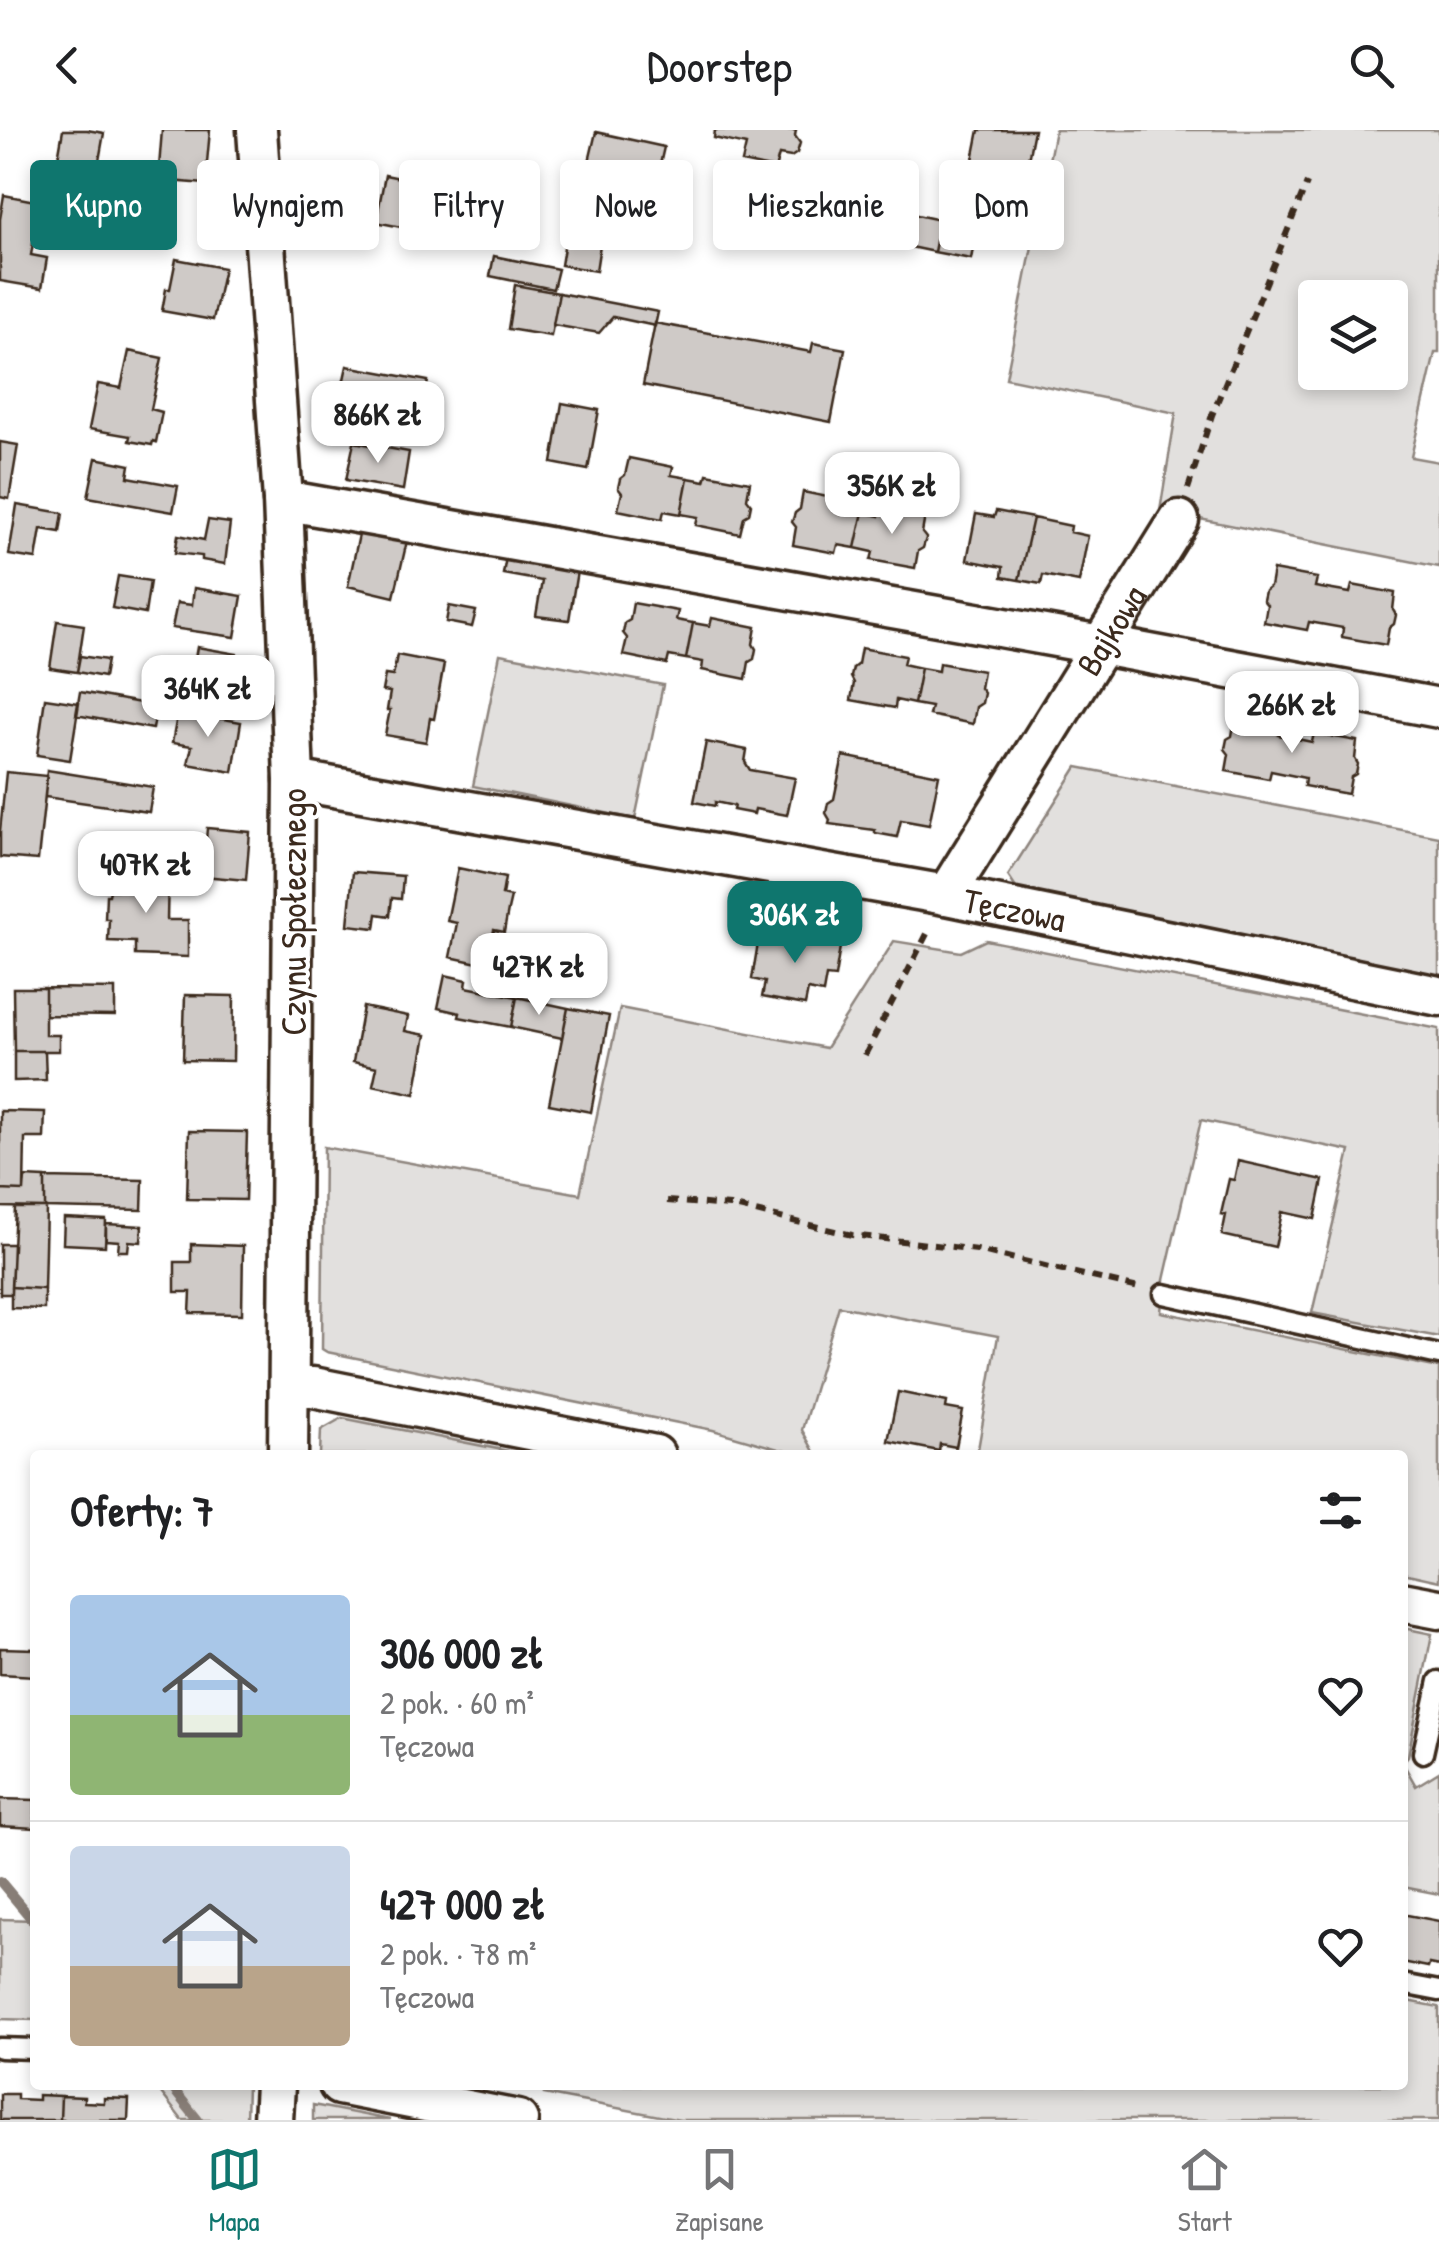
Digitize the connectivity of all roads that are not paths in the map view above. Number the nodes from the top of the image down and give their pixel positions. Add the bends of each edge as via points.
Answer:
1 (257, 130) edge
2 (282, 500) junction
3 (1178, 520) road end
4 (1101, 645) junction
5 (1439, 708) edge
6 (294, 780) junction
7 (946, 896) junction
8 (1439, 996) edge
9 (1164, 1294) road end
10 (1439, 1355) edge
11 (290, 1387) junction
12 (288, 1450) edge
13 (629, 1450) edge
14 (1408, 1603) edge
15 (1439, 1609) edge
16 (1439, 1681) edge
17 (1424, 1753) dead end
18 (1408, 1985) edge
19 (1439, 1991) edge
20 (0, 2048) edge
21 (30, 2049) edge
22 (275, 2090) edge
23 (365, 2090) edge
24 (274, 2120) edge
25 (518, 2120) edge

1 - 2 street, Czynu Społecznego
2 - 4 street
2 - 6 street, Czynu Społecznego
3 - 4 street, Bajkowa
4 - 5 street
4 - 7 street, Bajkowa
6 - 7 street, Tęczowa
6 - 11 street, Czynu Społecznego
7 - 8 street, Tęczowa
9 - 10 lane
11 - 12 street, Czynu Społecznego
11 - 13 street
14 - 15 street
16 - 17 lane
18 - 19 lane
20 - 21 lane
22 - 24 street
23 - 25 street

